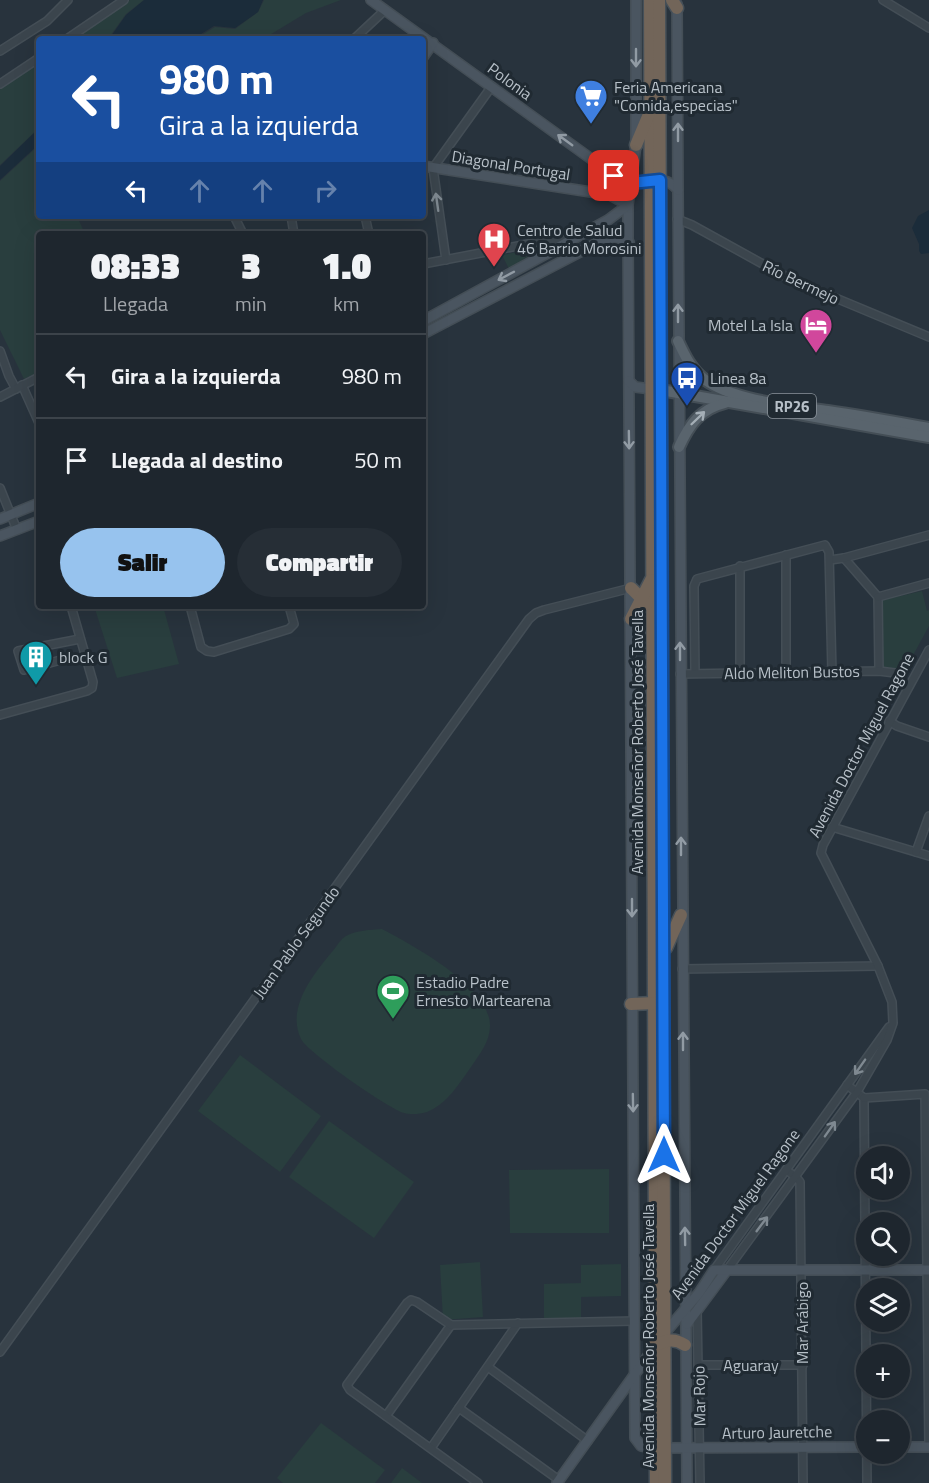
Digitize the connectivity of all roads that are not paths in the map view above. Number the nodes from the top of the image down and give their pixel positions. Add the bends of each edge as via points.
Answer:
1 (68, 0) edge
2 (124, 0) edge
3 (371, 0) edge
4 (636, 0) edge
5 (650, 0) edge
6 (659, 0) edge
7 (883, 0) edge
8 (674, 2) edge
9 (385, 10) junction
10 (658, 13) junction
11 (929, 28) edge
12 (71, 36) edge
13 (357, 36) edge
14 (423, 36) edge
15 (426, 38) edge
16 (433, 43) junction
17 (0, 51) edge
18 (426, 53) edge
19 (36, 60) edge
20 (0, 84) edge
21 (492, 86) junction
22 (651, 107) junction
23 (636, 145) junction
24 (428, 167) edge
25 (656, 180) junction
26 (631, 183) junction
27 (678, 190) junction
28 (628, 205) junction
29 (677, 219) junction
30 (572, 240) junction
31 (629, 242) junction
32 (446, 260) junction
33 (426, 263) edge
34 (426, 319) edge
35 (426, 332) edge
36 (929, 337) edge
37 (678, 341) junction
38 (0, 351) edge
39 (36, 378) edge
40 (629, 381) junction
41 (19, 387) junction
42 (656, 389) junction
43 (678, 393) junction
44 (0, 397) edge
45 (729, 402) junction
46 (36, 418) edge
47 (929, 428) edge
48 (929, 437) edge
49 (679, 447) junction
50 (0, 488) edge
51 (36, 504) edge
52 (12, 515) junction
53 (0, 519) edge
54 (36, 522) edge
55 (17, 530) junction
56 (929, 535) edge
57 (0, 537) edge
58 (786, 555) junction
59 (844, 558) junction
60 (830, 560) junction
61 (740, 566) junction
62 (652, 576) junction
63 (929, 583) edge
64 (630, 588) junction
65 (878, 597) junction
66 (641, 598) junction
67 (72, 609) edge
68 (190, 609) edge
69 (290, 609) edge
70 (652, 609) junction
71 (631, 619) junction
72 (80, 639) junction
73 (928, 655) edge
74 (68, 658) dead end
75 (879, 671) junction
76 (786, 672) junction
77 (832, 672) junction
78 (695, 673) junction
79 (740, 673) junction
80 (680, 674) junction
81 (903, 674) dead end
82 (0, 715) edge
83 (889, 722) junction
84 (929, 737) edge
85 (929, 816) edge
86 (832, 827) junction
87 (916, 852) junction
88 (929, 856) edge
89 (681, 915) junction
90 (664, 951) junction
91 (878, 966) junction
92 (682, 969) junction
93 (655, 1003) junction
94 (631, 1004) junction
95 (893, 1019) junction
96 (848, 1085) junction
97 (857, 1092) junction
98 (864, 1098) junction
99 (928, 1139) edge
100 (786, 1170) junction
101 (796, 1177) junction
102 (866, 1269) junction
103 (714, 1270) junction
104 (727, 1270) junction
105 (928, 1270) edge
106 (802, 1271) junction
107 (686, 1306) junction
108 (697, 1308) junction
109 (634, 1321) junction
110 (519, 1323) junction
111 (451, 1325) junction
112 (686, 1326) junction
113 (662, 1339) junction
114 (685, 1345) junction
115 (0, 1352) edge
116 (699, 1365) junction
117 (803, 1365) junction
118 (488, 1367) junction
119 (634, 1375) junction
120 (616, 1402) junction
121 (635, 1404) junction
122 (459, 1408) junction
123 (867, 1410) edge
124 (386, 1416) junction
125 (588, 1441) junction
126 (804, 1447) junction
127 (856, 1447) edge
128 (910, 1447) edge
129 (929, 1447) edge
130 (431, 1448) junction
131 (660, 1448) junction
132 (687, 1448) junction
133 (700, 1448) junction
134 (867, 1464) edge
135 (558, 1482) edge
136 (478, 1483) edge
137 (656, 1483) edge
138 (665, 1483) edge
139 (687, 1483) edge
140 (700, 1483) edge
141 (803, 1483) edge
142 (867, 1483) edge

1 - 17 street via 47,21
2 - 12 street
3 - 9 main road, Polonia
4 -> 23 main road
5 - 22 highway, Avenida Monseñor Roberto José Tavella
6 - 10 highway, Avenida Monseñor Roberto José Tavella
7 - 11 street
8 - 10 highway
27 -> 8 main road
9 - 13 street
9 - 14 main road, Polonia
10 - 25 highway, Avenida Monseñor Roberto José Tavella
15 - 16 main road, Polonia
16 - 18 main road
16 - 21 main road, Polonia
19 - 20 street
21 - 24 street
26 -> 21 main road, Polonia via 614,176
22 - 23 highway
22 - 25 highway, Avenida Monseñor Roberto José Tavella
23 - 26 main road
24 - 28 main road, Diagonal Portugal via 610,195
32 -> 24 street
25 - 26 main road
25 - 27 main road via 672,183
25 - 42 highway, Avenida Monseñor Roberto José Tavella
26 - 28 main road
27 - 29 main road
28 - 30 main road
28 - 31 main road
29 - 36 street, Río Bermejo via 790,279
37 -> 29 main road
30 - 32 street via 549,240
30 -> 34 main road
31 - 35 main road via 611,237 601,241
31 - 40 main road
32 - 33 street
37 - 43 main road
37 - 47 main road, RP26 via 697,373 729,393
38 - 41 street via 9,376
39 - 41 street
40 - 42 main road, RP26 via 635,387
40 -> 64 main road
41 - 44 street
41 - 46 street
42 - 43 main road, RP26
42 - 62 highway, Avenida Monseñor Roberto José Tavella
42 - 90 highway, Avenida Monseñor Roberto José Tavella
43 - 45 main road, RP26
43 - 49 main road
45 - 48 main road, RP26
49 -> 45 main road via 698,416 712,406
80 -> 49 main road
50 - 52 street
51 - 52 main road
52 - 53 main road
52 - 55 street
54 - 55 main road
55 - 57 main road
56 - 59 street
58 - 60 street via 827,546
58 - 61 street
58 - 76 street
59 - 60 street
59 - 65 street
60 - 77 street
61 - 78 street via 695,582
61 - 79 street
62 - 66 highway
62 - 70 highway, Avenida Monseñor Roberto José Tavella
63 - 65 street
64 - 66 highway
64 - 71 main road
64 - 115 street, Juan Pablo Segundo via 544,610 529,619
65 - 75 street
66 - 70 highway
66 - 71 highway
67 - 72 street
68 - 69 street via 201,647 214,652 290,629 294,624
70 - 93 highway, Avenida Monseñor Roberto José Tavella
71 -> 94 main road
72 - 74 street via 18,651 24,670
72 - 82 street via 92,688
73 - 83 street, Avenida Doctor Miguel Ragone
75 - 77 street, Aldo Meliton Bustos
75 - 81 street, Aldo Meliton Bustos
76 - 77 street, Aldo Meliton Bustos
76 - 79 street, Aldo Meliton Bustos
78 - 79 street, Aldo Meliton Bustos
78 - 80 street, Aldo Meliton Bustos
89 -> 80 main road
83 - 84 street
83 - 86 street, Avenida Doctor Miguel Ragone
85 - 87 street
86 - 87 street
86 - 91 street, Avenida Doctor Miguel Ragone via 822,857
87 - 88 street
89 - 90 highway
89 - 92 main road
90 - 113 highway, Avenida Monseñor Roberto José Tavella
91 - 92 street
91 - 95 street, Avenida Doctor Miguel Ragone via 892,1002
107 -> 92 main road
93 - 94 highway
93 - 113 highway, Avenida Monseñor Roberto José Tavella
94 -> 109 main road
95 -> 96 street, Avenida Doctor Miguel Ragone
95 - 97 street, Avenida Doctor Miguel Ragone via 887,1040
96 - 97 street
96 - 100 street, Avenida Doctor Miguel Ragone
97 - 98 street
101 -> 97 street, Avenida Doctor Miguel Ragone
98 - 99 street via 926,1094
98 - 102 street
99 - 105 street
100 - 101 street
100 - 103 street, Avenida Doctor Miguel Ragone
104 -> 101 street, Avenida Doctor Miguel Ragone
101 - 106 street, Mar Arábigo via 800,1182
102 - 105 main road
102 - 106 main road
102 - 123 street
103 - 104 main road
103 - 107 main road, Avenida Doctor Miguel Ragone
104 - 106 main road
104 - 108 main road, Avenida Doctor Miguel Ragone
105 - 129 street
106 - 117 street, Mar Arábigo
107 - 112 main road
107 - 113 main road, Avenida Doctor Miguel Ragone
108 - 112 main road, Avenida Doctor Miguel Ragone
108 - 116 street, Mar Rojo
109 - 110 street
109 - 119 main road
110 - 111 street
110 - 118 street
111 - 124 street
111 - 124 street via 411,1300 351,1379 350,1390
112 - 114 main road
113 - 114 highway
113 - 119 main road, Avenida Doctor Miguel Ragone
113 - 131 highway, Avenida Monseñor Roberto José Tavella
114 - 132 main road
116 - 117 street, Aguaray
116 - 133 street, Mar Rojo
117 - 126 street, Mar Arábigo
118 - 122 street
118 - 125 street
119 - 120 main road, Avenida Doctor Miguel Ragone
119 - 121 main road
120 - 121 main road via 624,1399
120 - 125 main road, Avenida Doctor Miguel Ragone
121 - 131 main road via 635,1438 640,1446
122 - 130 street
122 - 135 street
124 - 130 street
125 - 135 main road, Avenida Doctor Miguel Ragone
126 - 127 main road, Arturo Jauretche
126 - 133 main road, Arturo Jauretche
126 - 141 street, Mar Arábigo
128 - 129 main road
130 - 136 street
131 - 132 main road, Arturo Jauretche
131 - 137 highway, Avenida Monseñor Roberto José Tavella
131 - 138 highway, Avenida Monseñor Roberto José Tavella
132 - 133 main road, Arturo Jauretche
132 - 139 main road
133 - 140 street, Mar Rojo
134 - 142 street

